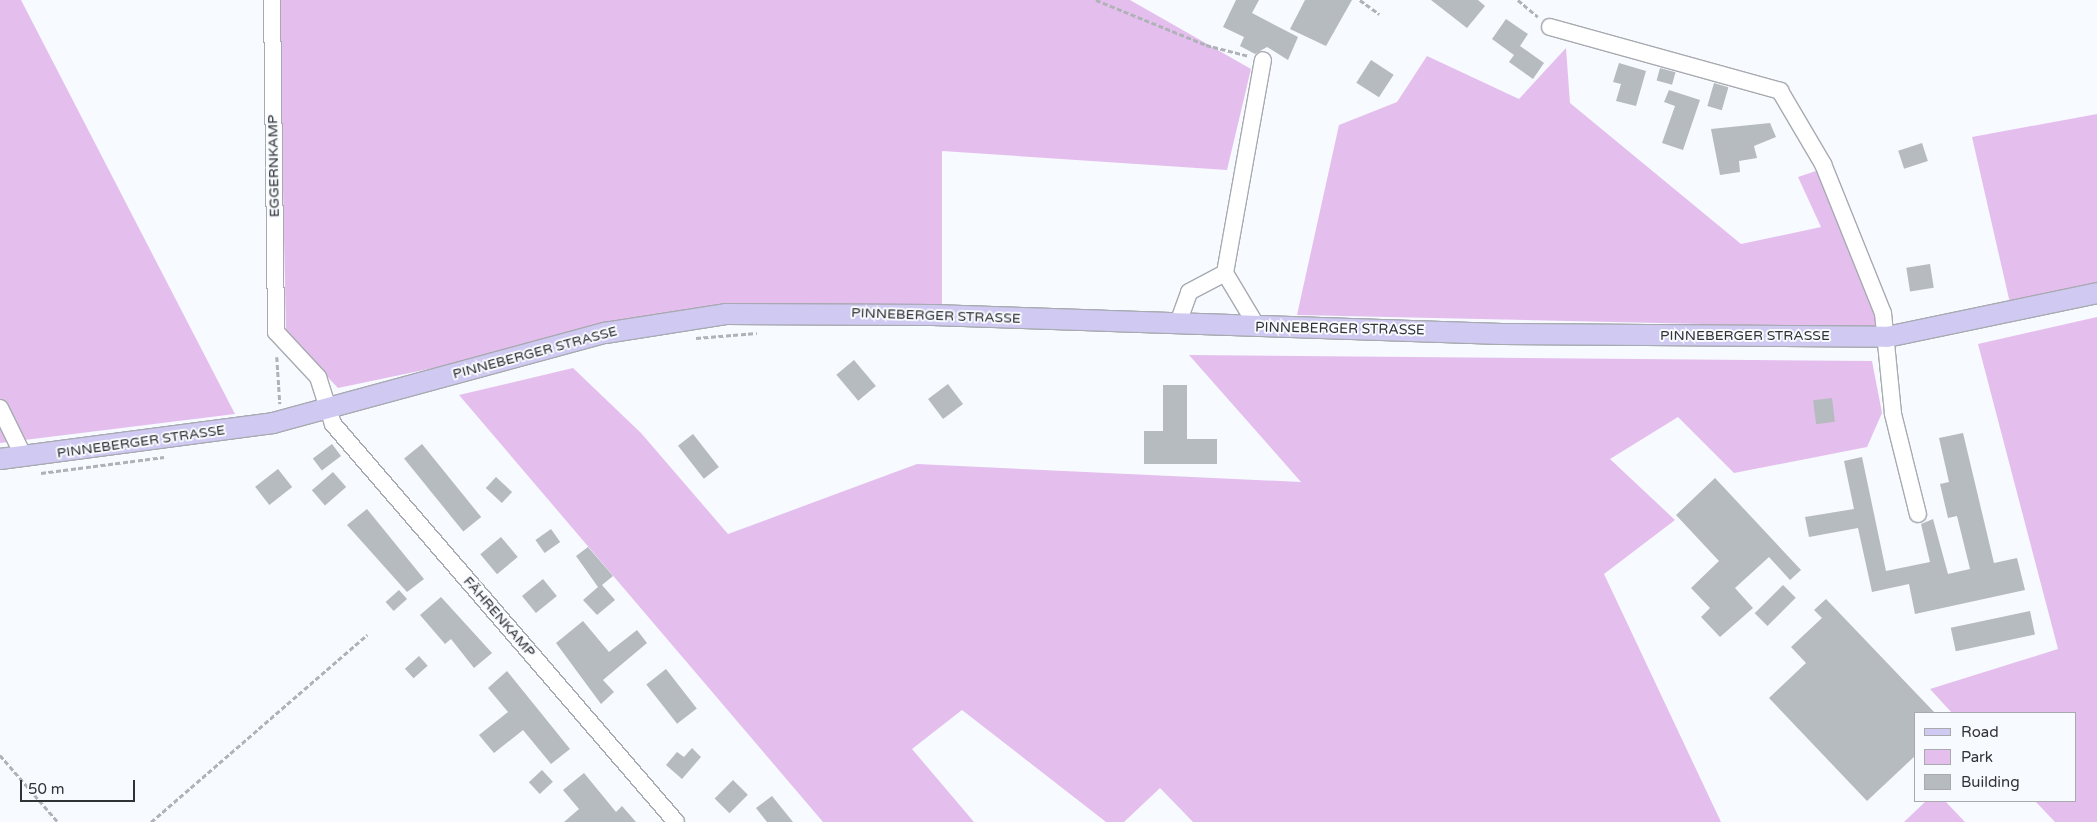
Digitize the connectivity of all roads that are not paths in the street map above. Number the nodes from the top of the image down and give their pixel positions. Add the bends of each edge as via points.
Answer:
1 (272, 0) edge
2 (1550, 27) road end
3 (1263, 60) road end
4 (1225, 273) junction
5 (2097, 293) edge
6 (1178, 324) junction
7 (1258, 328) junction
8 (1887, 337) junction
9 (0, 408) edge
10 (329, 408) junction
11 (24, 457) junction
12 (0, 459) edge
13 (1918, 514) dead end
14 (676, 822) edge

1 - 10 street, EGGERNKAMP via 276,332 318,377
2 - 8 street via 1780,91 1823,164 1883,313
3 - 4 street
4 - 6 street via 1189,292
4 - 7 street
5 - 8 main road, PINNEBERGER STRASSE
6 - 7 main road, PINNEBERGER STRASSE
6 - 10 main road, PINNEBERGER STRASSE via 799,312 726,314 605,333
7 - 8 main road, PINNEBERGER STRASSE
8 - 13 street via 1893,414
9 - 11 street
10 - 11 main road, PINNEBERGER STRASSE via 280,421
10 - 14 street, FÄHRENKAMP via 333,424
11 - 12 main road, PINNEBERGER STRASSE

